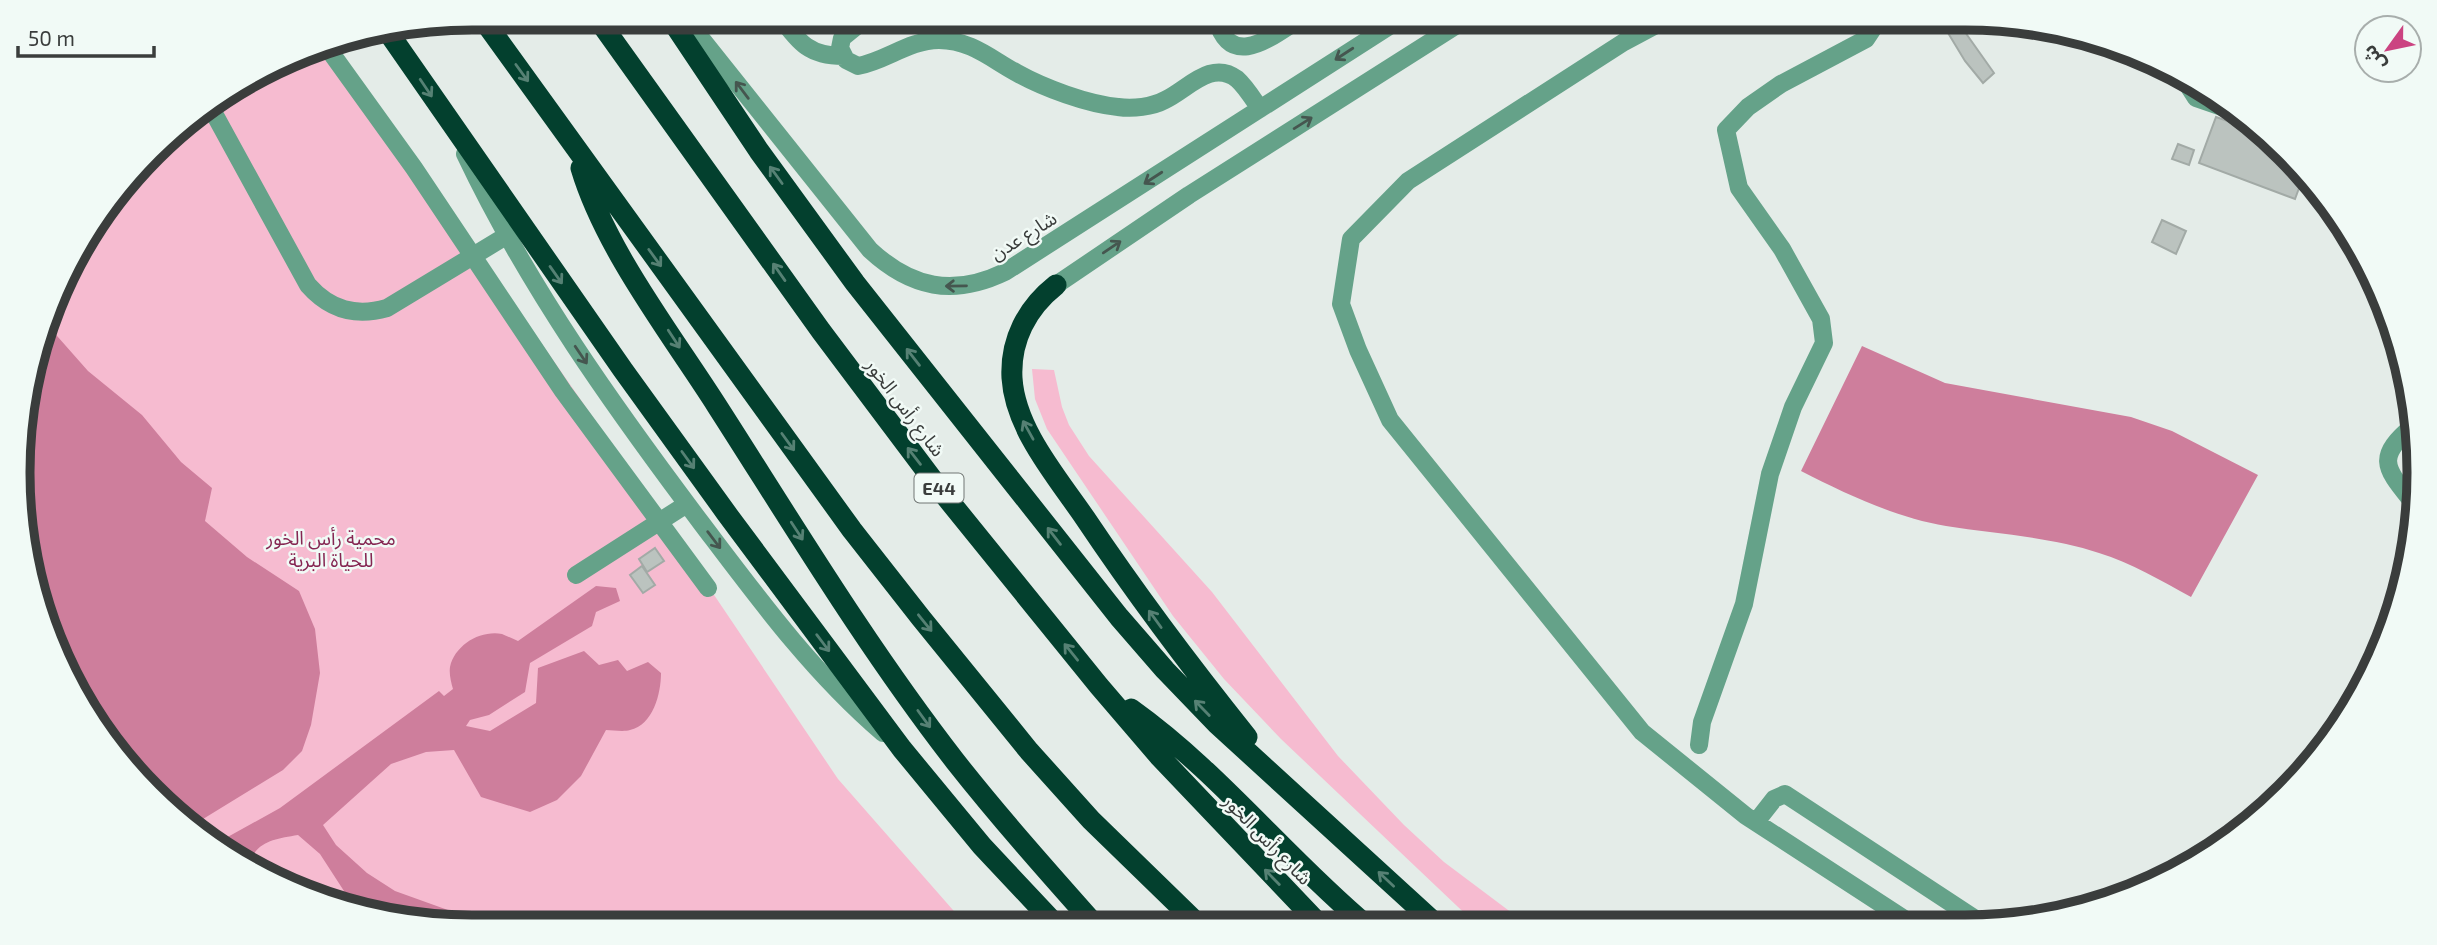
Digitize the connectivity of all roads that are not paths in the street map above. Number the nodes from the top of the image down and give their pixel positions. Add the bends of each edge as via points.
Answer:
1 (491, 30) edge
2 (606, 30) edge
3 (678, 30) edge
4 (695, 30) edge
5 (791, 30) edge
6 (852, 30) edge
7 (1221, 30) edge
8 (1283, 30) edge
9 (1383, 30) edge
10 (1449, 30) edge
11 (1646, 30) edge
12 (1872, 30) edge
13 (392, 37) edge
14 (331, 53) edge
15 (843, 56) junction
16 (1260, 108) junction
17 (214, 113) edge
18 (451, 125) junction
19 (576, 149) junction
20 (506, 236) junction
21 (474, 256) junction
22 (1056, 285) joint
23 (2405, 433) edge
24 (2406, 495) edge
25 (687, 504) junction
26 (659, 521) junction
27 (576, 575) dead end
28 (708, 588) dead end
29 (1099, 686) junction
30 (1699, 745) dead end
31 (902, 749) junction
32 (1289, 787) junction
33 (1755, 822) junction
34 (1046, 915) edge
35 (1086, 915) edge
36 (1189, 915) edge
37 (1310, 915) edge
38 (1355, 915) edge
39 (1426, 915) edge
40 (1898, 915) edge
41 (1969, 915) edge

1 -> 19 highway
29 -> 2 highway, شارع رأس الخور / E44 via 881,413
32 -> 3 highway via 1217,724 1165,670 1072,558 855,283
16 -> 4 street, شارع عدن via 1005,272 968,286 935,286 903,275 870,250
5 - 15 street via 814,52
6 - 15 street via 842,38
7 - 8 street via 1244,47 1261,44
9 -> 16 street, شارع عدن
22 -> 10 street
11 - 33 street via 1408,181 1351,239 1340,304 1390,420 1642,732
12 - 30 street via 1866,39 1781,84 1748,107 1726,130 1739,188 1782,249 1821,319 1824,343 1793,407 1770,474 1744,604 1702,722
13 -> 18 highway
14 - 21 street
15 - 16 street via 858,66 923,42 954,41 1049,88 1134,108 1165,101 1217,72 1235,78
17 - 21 street via 308,285 333,306 365,313 387,308
18 - 20 street
18 -> 31 highway via 703,481
19 -> 35 highway via 594,203 617,249 843,602 955,761
19 -> 36 highway via 852,530 929,628 1091,820
20 - 21 street
20 -> 25 street via 560,324
21 - 26 street via 557,382
32 -> 22 highway via 1144,605 1023,421 1012,380 1014,348 1031,309
23 - 24 street via 2391,449 2388,465 2393,480
25 - 26 street
25 -> 31 street via 780,627 845,699
26 - 27 street
26 - 28 street
37 -> 29 highway, شارع رأس الخور / E44 via 1212,814
29 - 38 highway via 1169,739
31 - 34 highway
39 -> 32 highway
33 - 40 street
33 - 41 street via 1774,799 1785,794

